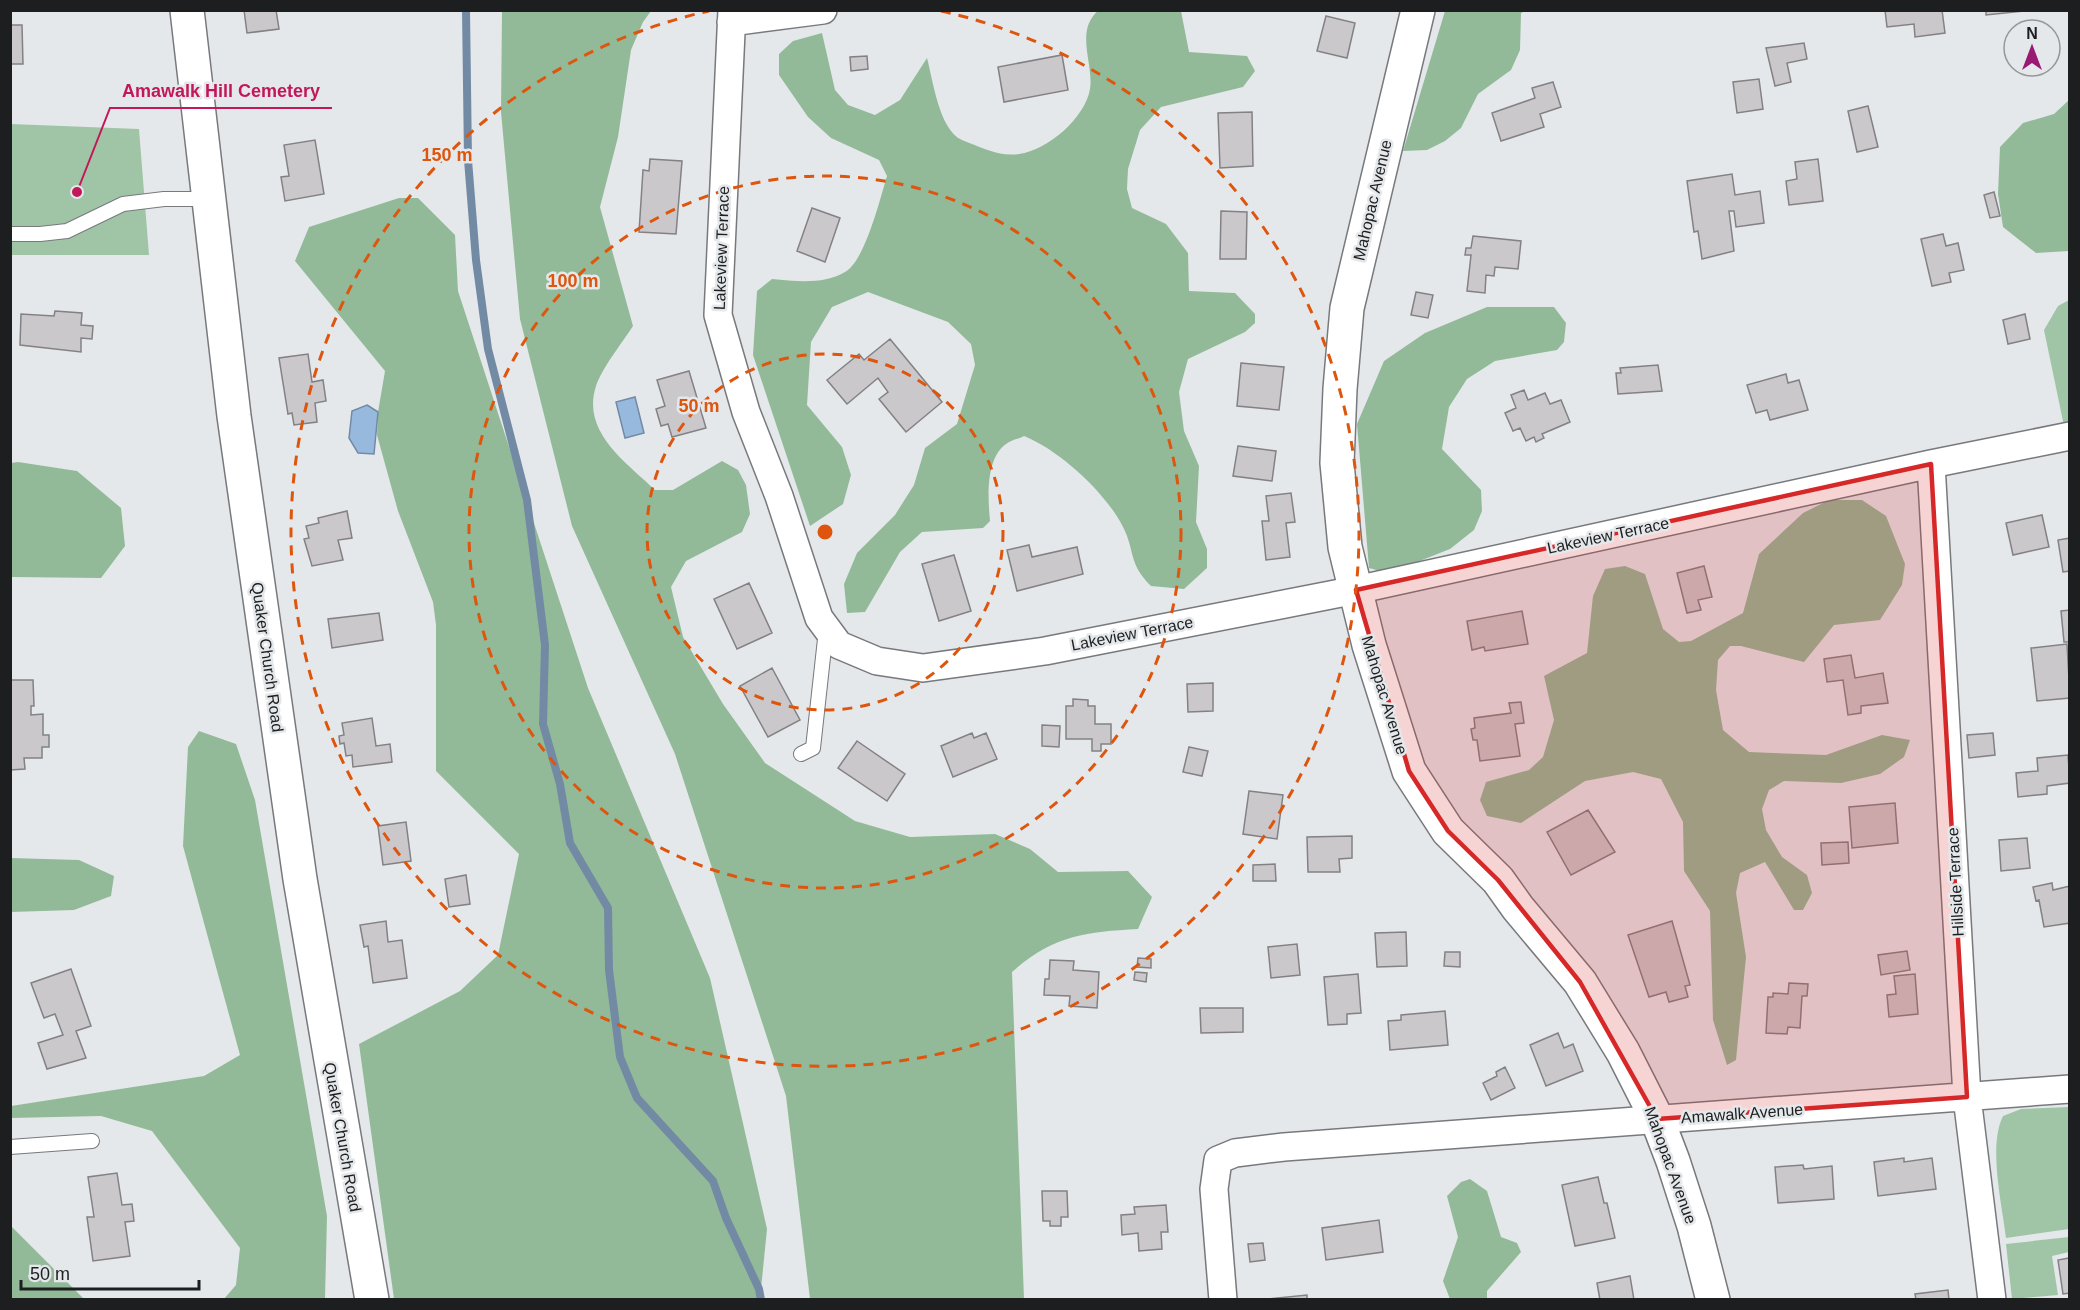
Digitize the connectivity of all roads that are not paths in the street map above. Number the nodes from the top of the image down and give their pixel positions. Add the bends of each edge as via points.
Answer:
1 (188, 10) edge
2 (823, 10) edge
3 (1418, 10) edge
4 (731, 16) edge
5 (209, 199) junction
6 (10, 234) edge
7 (2070, 436) edge
8 (1931, 464) junction
9 (1356, 590) junction
10 (826, 628) junction
11 (801, 754) dead end
12 (2070, 1089) edge
13 (1967, 1097) junction
14 (1657, 1119) junction
15 (92, 1141) dead end
16 (10, 1147) edge
17 (372, 1299) edge
18 (1223, 1299) edge
19 (1713, 1299) edge
20 (1992, 1299) edge

1 - 5 street, Quaker Church Road
2 - 4 street
3 - 9 street, Mahopac Avenue via 1347,308 1337,463 1345,547
4 - 10 street, Lakeview Terrace via 718,315 746,412 779,496 819,618
5 - 6 lane via 123,204 67,231
5 - 17 street, Quaker Church Road via 234,416 311,955
7 - 8 street, Lakeview Terrace
8 - 9 street, Lakeview Terrace
8 - 13 street, Hillside Terrace
9 - 10 street, Lakeview Terrace via 1045,651 923,668 868,657 839,645
9 - 14 street, Mahopac Avenue via 1409,771 1448,831 1498,880 1580,982 1623,1052
10 - 11 lane via 813,748
12 - 13 street, Amawalk Avenue
13 - 14 street, Amawalk Avenue
13 - 20 street, Hillside Terrace
14 - 18 street, Amawalk Avenue via 1235,1153 1218,1160 1214,1189
14 - 19 street, Mahopac Avenue via 1694,1226
15 - 16 lane

